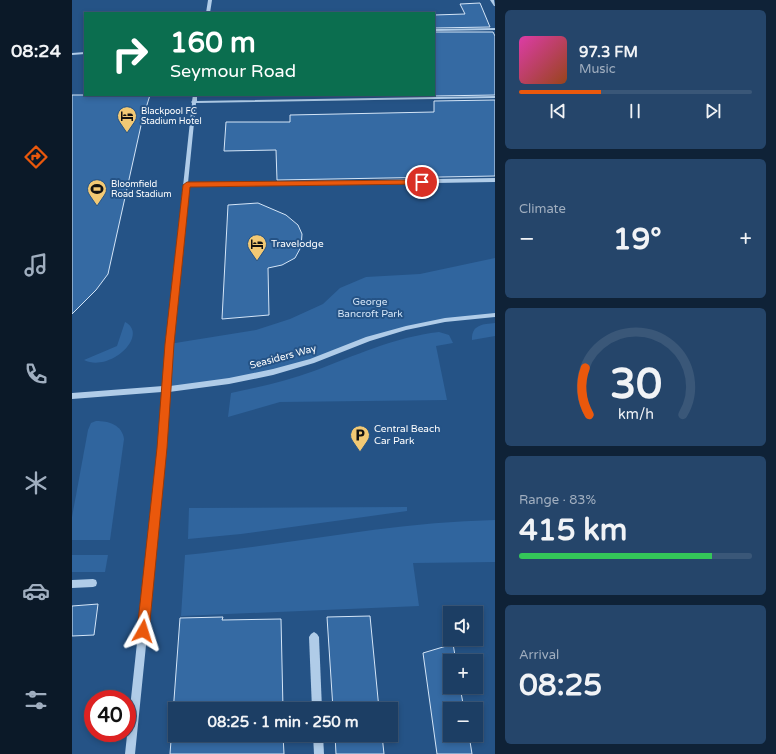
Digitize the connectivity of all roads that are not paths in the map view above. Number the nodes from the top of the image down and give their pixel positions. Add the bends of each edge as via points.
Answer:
1 (210, 0) edge
2 (492, 0) edge
3 (495, 5) edge
4 (208, 12) edge
5 (495, 29) edge
6 (435, 30) edge
7 (84, 53) edge
8 (72, 54) edge
9 (195, 96) edge
10 (495, 97) edge
11 (193, 102) junction
12 (495, 180) edge
13 (187, 185) junction
14 (495, 316) edge
15 (167, 389) junction
16 (72, 396) edge
17 (93, 583) dead end
18 (72, 584) edge
19 (314, 637) dead end
20 (317, 702) edge
21 (318, 742) edge
22 (130, 754) edge
23 (318, 754) edge

1 - 4 street
2 - 3 street
5 - 6 street
7 - 8 street
9 - 11 street
10 - 11 street
11 - 13 street
12 - 13 street
13 - 15 street via 169,344
14 - 15 street, Seasiders Way via 445,320 406,328 368,339 312,361 272,372 229,381
15 - 16 street, Seasiders Way
15 - 22 street
17 - 18 street
19 - 20 street
21 - 23 street

